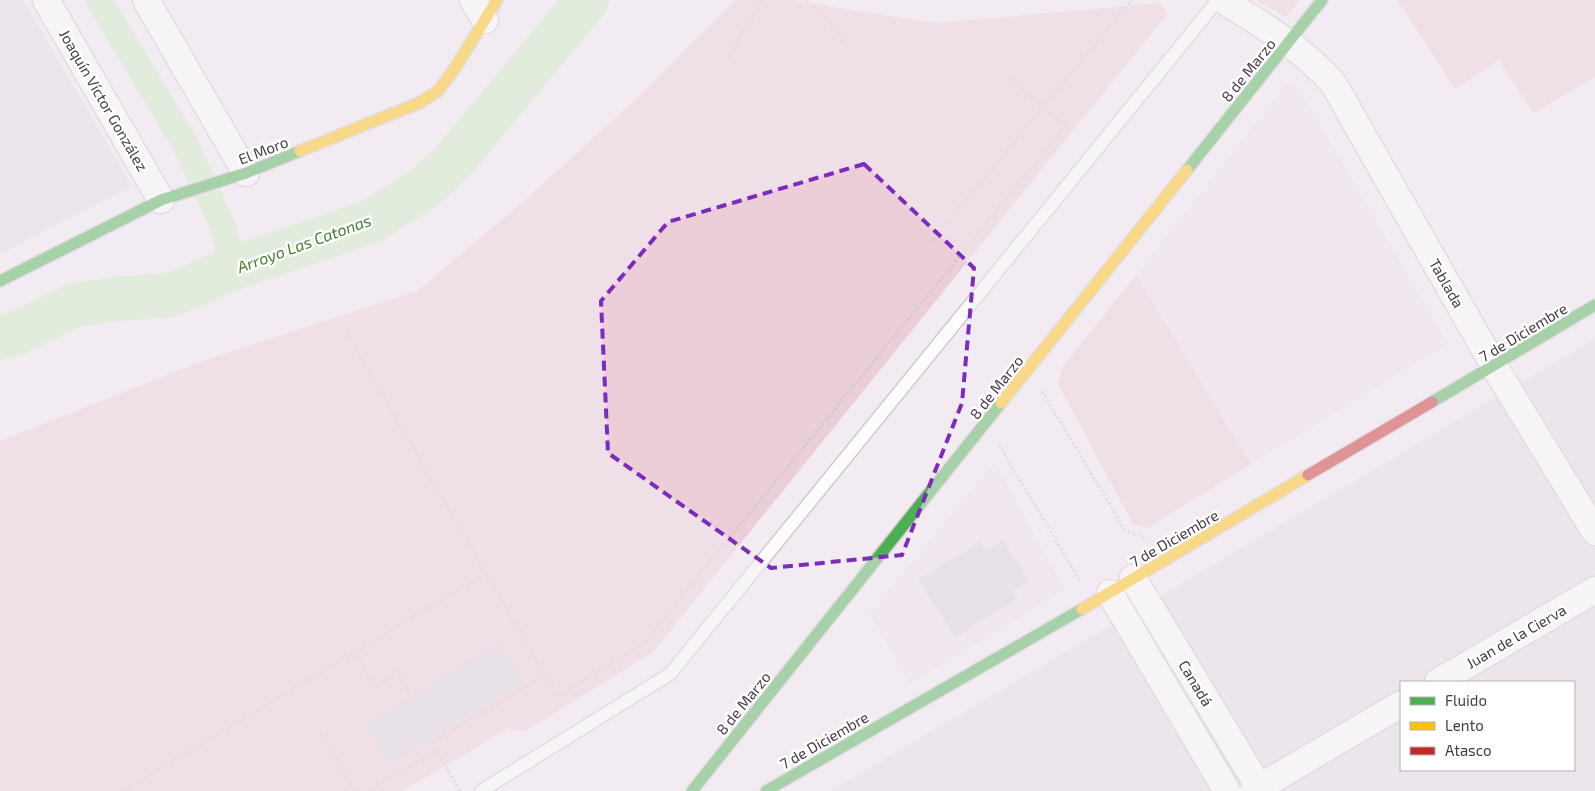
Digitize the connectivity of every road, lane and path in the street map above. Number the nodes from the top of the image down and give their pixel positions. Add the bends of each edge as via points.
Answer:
1 (46, 0) edge
2 (146, 0) edge
3 (762, 0) edge
4 (806, 0) edge
5 (1132, 0) edge
6 (1218, 0) edge
7 (1223, 0) edge
8 (1322, 0) edge
9 (485, 7) edge
10 (1289, 42) junction
11 (849, 48) dead end
12 (730, 58) dead end
13 (1009, 78) dead end
14 (1043, 107) junction
15 (246, 173) junction
16 (161, 200) junction
17 (930, 243) dead end
18 (0, 281) edge
19 (1595, 306) edge
20 (346, 332) dead end
21 (1494, 366) junction
22 (1029, 369) junction
23 (986, 423) junction
24 (1595, 532) edge
25 (1162, 563) junction
26 (485, 574) junction
27 (1133, 578) junction
28 (1595, 590) edge
29 (1110, 593) junction
30 (1088, 606) junction
31 (354, 652) junction
32 (545, 675) junction
33 (1440, 681) edge
34 (412, 697) dead end
35 (1400, 705) edge
36 (320, 733) dead end
37 (437, 750) junction
38 (1256, 789) edge
39 (123, 791) edge
40 (355, 791) edge
41 (369, 791) edge
42 (460, 791) edge
43 (481, 791) edge
44 (692, 791) edge
45 (766, 791) edge
46 (1227, 791) edge

1 - 16 street, Joaquín Víctor González
2 - 15 street
3 - 12 path
4 - 11 path via 827,18
5 - 14 path
6 - 43 lane via 670,674
7 - 10 street, Tablada
8 - 10 street, 8 de Marzo
9 - 15 street, El Moro via 455,68 438,90 419,103
10 - 21 street, Tablada via 1334,84
10 - 22 street, 8 de Marzo
13 - 14 path
14 - 17 path
14 - 32 path via 1066,126 644,643 558,696
15 - 16 street, El Moro
16 - 18 street, El Moro
19 - 21 street, 7 de Diciembre
20 - 26 path
21 - 24 street, Tablada
21 - 25 street, 7 de Diciembre
22 - 23 street, 8 de Marzo
22 - 25 path via 1125,530 1144,538
23 - 30 path via 1080,580
23 - 44 street, 8 de Marzo
25 - 27 street, 7 de Diciembre
26 - 31 path
26 - 32 path
27 - 29 street, 7 de Diciembre
27 - 38 street, Canadá
28 - 33 street, Juan de la Cierva
29 - 30 street, 7 de Diciembre
29 - 46 street, Canadá
30 - 45 street, 7 de Diciembre
31 - 34 path via 375,686 397,672
31 - 39 path
32 - 37 path via 432,742
35 - 38 street
36 - 40 path
37 - 41 path
37 - 42 path

